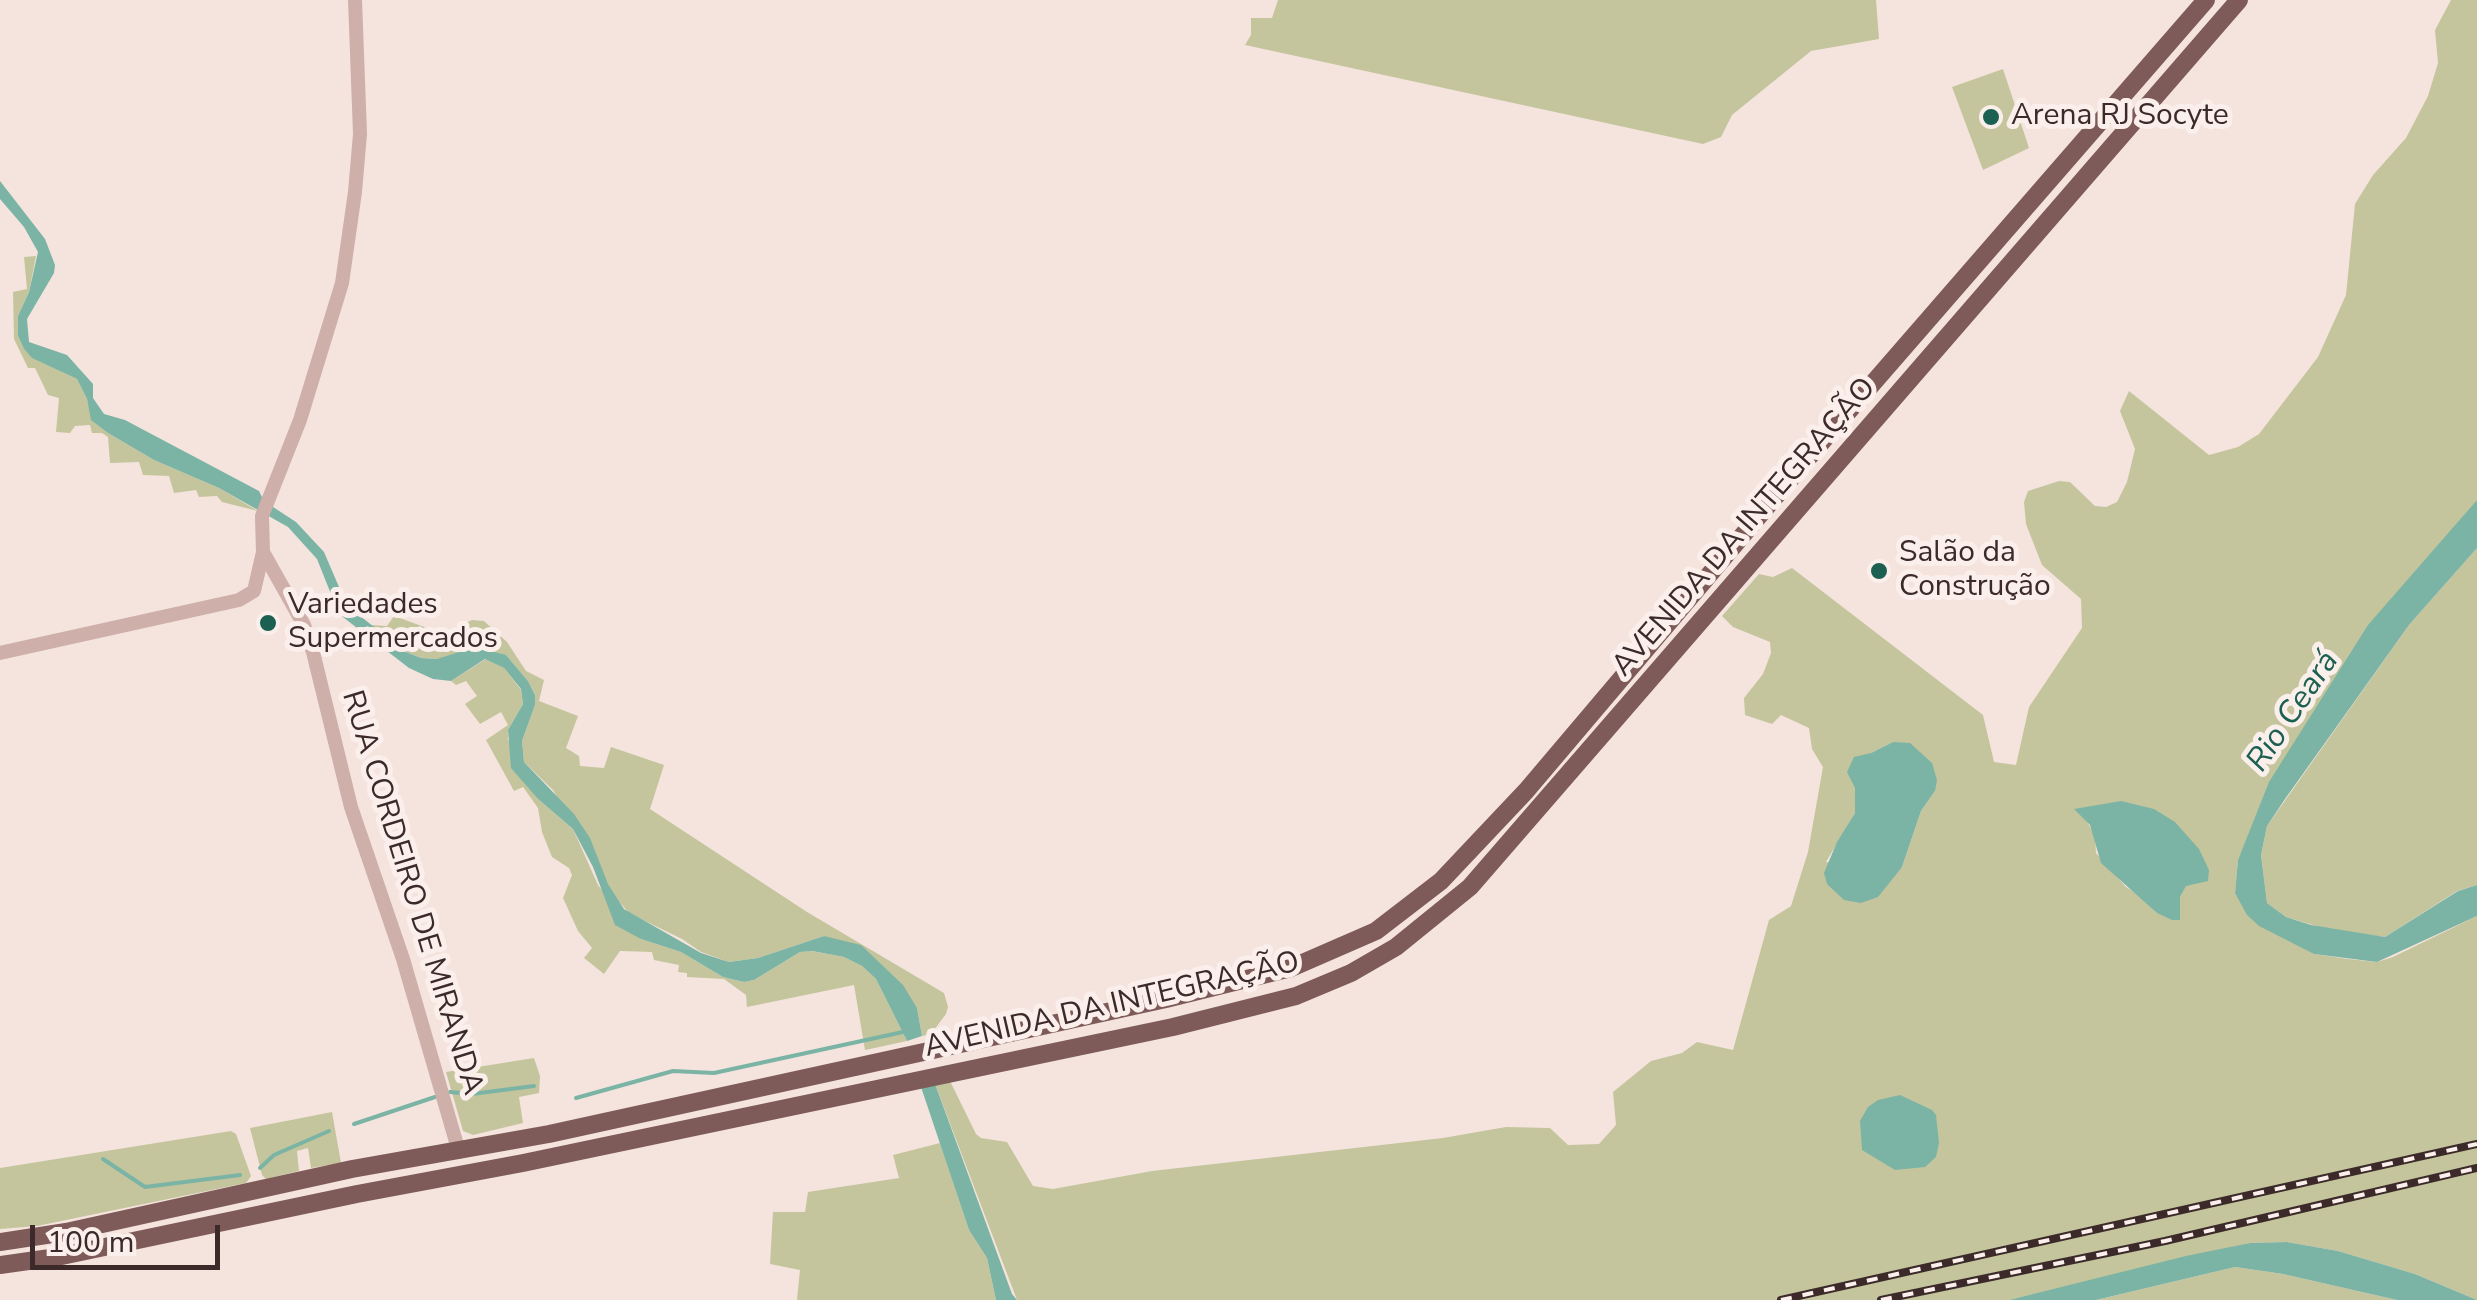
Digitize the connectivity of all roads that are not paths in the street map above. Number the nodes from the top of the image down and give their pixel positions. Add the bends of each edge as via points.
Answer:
1 (355, 0) edge
2 (2206, 0) edge
3 (2239, 0) edge
4 (263, 552) junction
5 (1713, 570) junction
6 (1732, 586) junction
7 (285, 589) junction
8 (248, 596) junction
9 (1689, 597) junction
10 (1707, 613) junction
11 (0, 652) edge
12 (583, 1126) junction
13 (520, 1139) junction
14 (586, 1149) junction
15 (459, 1152) junction
16 (523, 1163) junction
17 (0, 1242) edge
18 (0, 1265) edge

1 - 4 street, RUA CORDEIRO DE MIRANDA via 360,134 342,282 262,516
2 - 5 main road, AVENIDA DA INTEGRAÇÃO
3 - 6 main road, AVENIDA DA INTEGRAÇÃO
4 - 7 street, RUA CORDEIRO DE MIRANDA
4 - 8 street
5 - 6 main road
5 - 9 main road, AVENIDA DA INTEGRAÇÃO
6 - 10 main road, AVENIDA DA INTEGRAÇÃO
7 - 8 street
7 - 15 street, RUA CORDEIRO DE MIRANDA via 313,652 352,806
8 - 11 street
9 - 10 main road
9 - 12 main road, AVENIDA DA INTEGRAÇÃO via 1526,791 1441,881 1376,931 1234,984
10 - 14 main road, AVENIDA DA INTEGRAÇÃO via 1470,887 1396,947 1351,973 1296,996 1173,1026
12 - 13 main road, AVENIDA DA INTEGRAÇÃO
12 - 14 main road
13 - 15 main road, AVENIDA DA INTEGRAÇÃO
13 - 16 main road
14 - 16 main road, AVENIDA DA INTEGRAÇÃO
15 - 17 main road, AVENIDA DA INTEGRAÇÃO
16 - 18 main road, AVENIDA DA INTEGRAÇÃO

